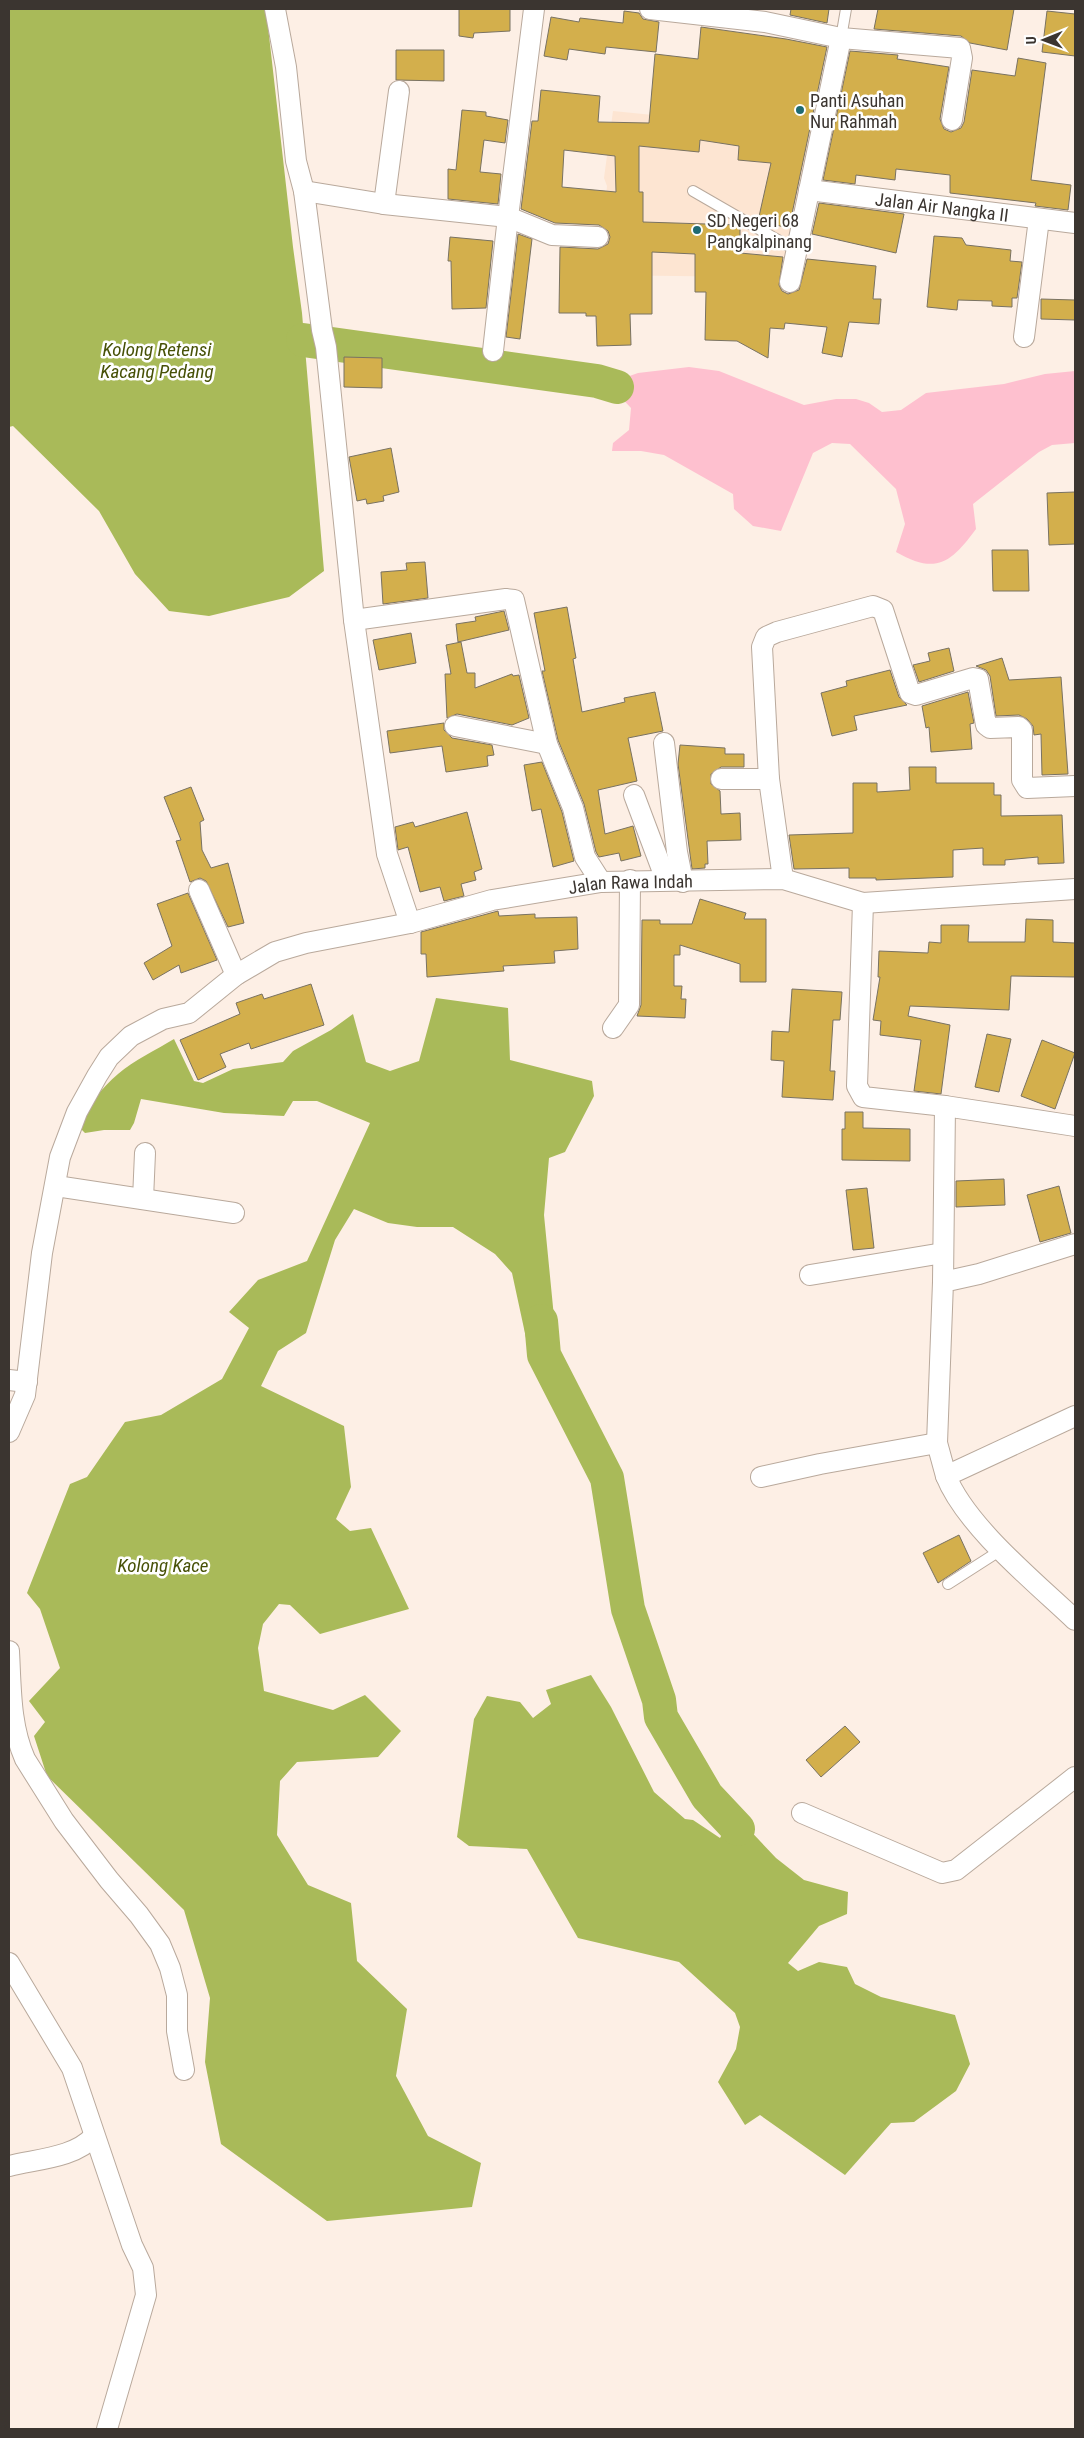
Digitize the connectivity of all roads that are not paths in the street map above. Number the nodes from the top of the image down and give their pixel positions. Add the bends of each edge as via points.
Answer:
1 (276, 9) edge
2 (534, 9) edge
3 (650, 9) edge
4 (846, 9) edge
5 (841, 38) junction
6 (399, 91) dead end
7 (952, 120) dead end
8 (809, 190) junction
9 (304, 191) junction
10 (693, 191) dead end
11 (384, 204) junction
12 (508, 217) junction
13 (1038, 219) junction
14 (1075, 222) edge
15 (598, 237) dead end
16 (796, 251) junction
17 (790, 282) dead end
18 (1024, 337) dead end
19 (493, 351) dead end
20 (354, 620) junction
21 (455, 726) dead end
22 (664, 743) dead end
23 (547, 744) junction
24 (769, 779) junction
25 (721, 780) dead end
26 (1075, 786) edge
27 (634, 795) dead end
28 (783, 879) junction
29 (630, 880) junction
30 (674, 881) junction
31 (601, 882) junction
32 (1075, 888) edge
33 (199, 890) dead end
34 (864, 903) junction
35 (410, 923) junction
36 (236, 975) junction
37 (613, 1028) dead end
38 (945, 1106) junction
39 (1075, 1126) edge
40 (145, 1153) dead end
41 (56, 1186) junction
42 (143, 1198) junction
43 (234, 1212) dead end
44 (1075, 1244) edge
45 (943, 1253) junction
46 (810, 1275) dead end
47 (943, 1282) junction
48 (18, 1381) edge
49 (1075, 1416) edge
50 (9, 1432) edge
51 (937, 1443) junction
52 (946, 1476) junction
53 (761, 1477) dead end
54 (1001, 1550) junction
55 (948, 1584) dead end
56 (1075, 1620) edge
57 (9, 1651) edge
58 (10, 1708) edge
59 (1075, 1777) edge
60 (802, 1813) dead end
61 (9, 1963) edge
62 (184, 2070) dead end
63 (94, 2136) junction
64 (9, 2166) edge
65 (107, 2429) edge

1 - 9 street via 296,161
2 - 12 street
3 - 5 street via 765,22
4 - 5 lane
5 - 7 street via 960,48 962,58
5 - 8 street
6 - 11 street
8 - 13 street, Jalan Air Nangka II
8 - 16 street
9 - 11 street
9 - 20 street via 324,339
10 - 16 lane
11 - 12 street
12 - 15 street via 552,235
12 - 19 street
13 - 14 street, Jalan Air Nangka II
13 - 18 street
16 - 17 street
20 - 23 street via 514,600
20 - 35 street via 387,854
21 - 23 street
22 - 30 street via 676,852
23 - 31 street via 573,808 585,856
24 - 25 street
24 - 26 street via 762,646 766,637 876,606 883,610 910,693 916,695 978,679 986,725 990,728 1019,727 1022,730 1024,786
24 - 28 street
27 - 30 street
28 - 30 street, Jalan Rawa Indah
28 - 34 street, Jalan Rawa Indah
29 - 30 street, Jalan Rawa Indah
29 - 31 street, Jalan Rawa Indah
29 - 37 street via 629,1006
31 - 35 street, Jalan Rawa Indah via 492,900
32 - 34 street, Jalan Rawa Indah
33 - 36 street
34 - 38 street via 859,1093 863,1097
35 - 36 street, Jalan Rawa Indah via 275,952
36 - 41 street, Jalan Rawa Indah via 189,1013 163,1019 131,1036 109,1057 77,1112 60,1157
38 - 39 street
38 - 45 street
40 - 42 street
41 - 42 street
41 - 48 street, Jalan Rawa Indah
42 - 43 street
44 - 47 street
45 - 46 street
45 - 47 street
47 - 51 street
48 - 50 street, Jalan Rawa Indah via 25,1395
49 - 52 street
51 - 52 street
51 - 53 street
52 - 54 street via 962,1506
54 - 55 lane
54 - 56 street
57 - 58 street
58 - 62 street via 25,1759 64,1821 160,1944 177,1995
59 - 60 street via 948,1873
61 - 63 street via 72,2068
63 - 64 street via 82,2146 54,2156
63 - 65 street via 143,2268 146,2295

